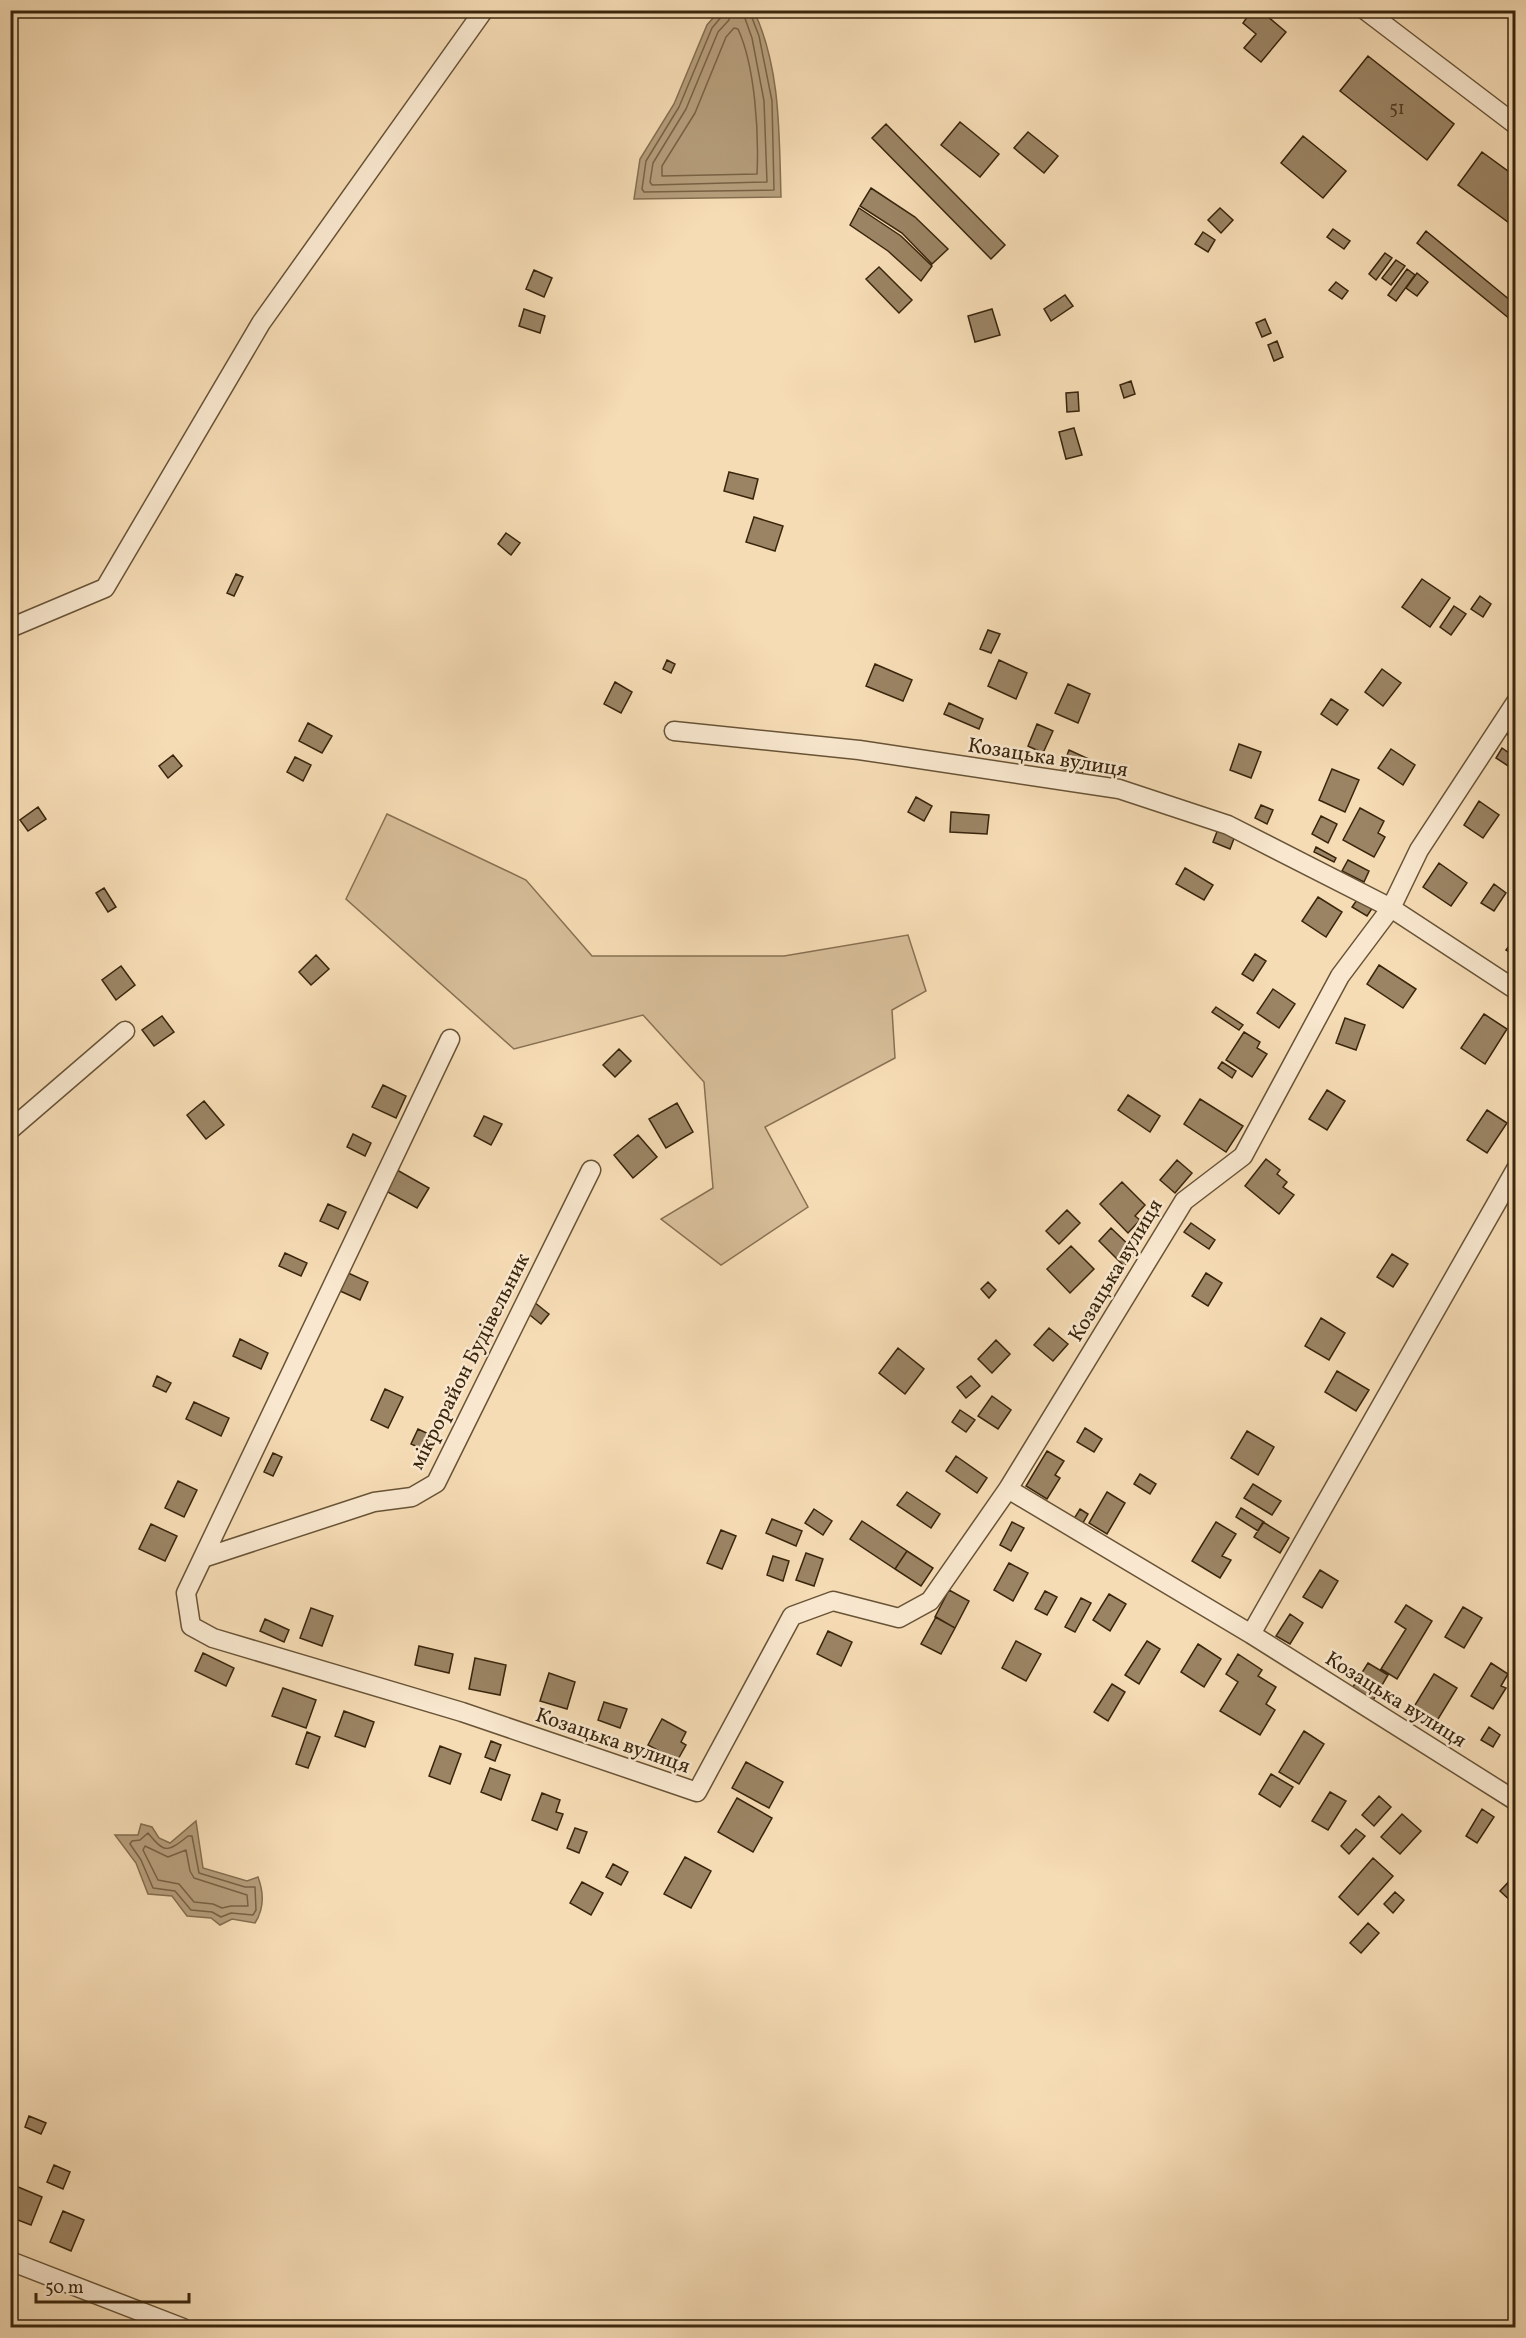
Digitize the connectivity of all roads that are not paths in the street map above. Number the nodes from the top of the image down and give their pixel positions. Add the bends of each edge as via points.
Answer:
1 (484, 10) edge
2 (1365, 10) edge
3 (1515, 125) edge
4 (10, 628) edge
5 (1515, 702) edge
6 (674, 731) dead end
7 (1391, 908) junction
8 (1515, 990) edge
9 (125, 1031) dead end
10 (450, 1039) dead end
11 (10, 1130) edge
12 (591, 1170) dead end
13 (1515, 1170) edge
14 (1008, 1489) junction
15 (203, 1558) junction
16 (1251, 1634) junction
17 (1515, 1801) edge
18 (10, 2261) edge
19 (183, 2328) edge

1 - 4 street via 261,323 105,588
2 - 3 street
5 - 7 street, Козацька вулиця via 1419,850
6 - 7 street, Козацька вулиця via 859,750 1119,789 1228,825
7 - 8 street, Козацька вулиця
7 - 14 street, Козацька вулиця via 1340,976 1243,1156 1184,1201
9 - 11 street
10 - 15 street
12 - 15 street, мікрорайон Будівельник via 436,1483 412,1497 375,1502
13 - 16 street
14 - 15 street, Козацька вулиця via 930,1601 899,1618 833,1601 792,1616 697,1792 462,1712 213,1638 191,1626 186,1593
14 - 16 street, Козацька вулиця
16 - 17 street, Козацька вулиця
18 - 19 street

